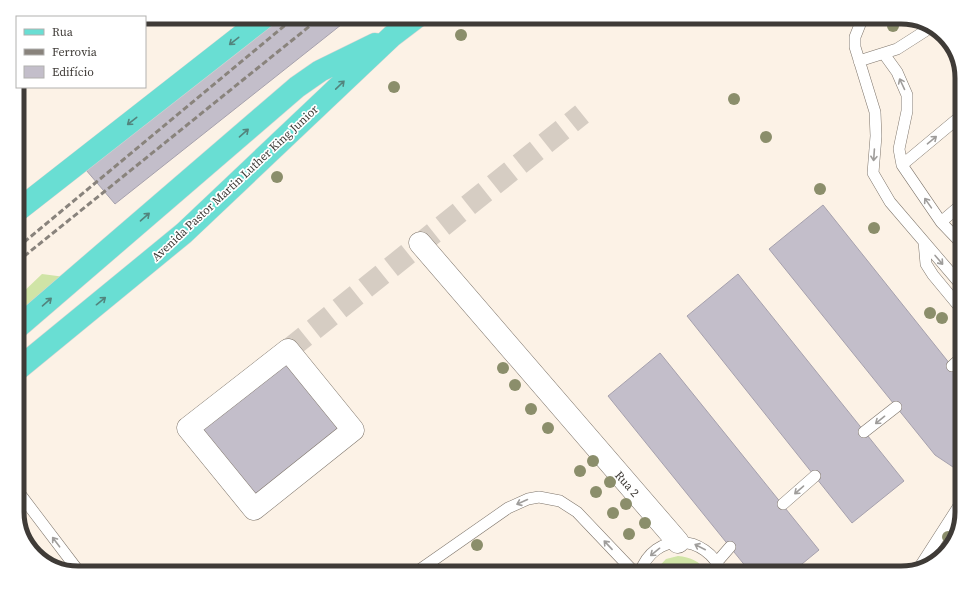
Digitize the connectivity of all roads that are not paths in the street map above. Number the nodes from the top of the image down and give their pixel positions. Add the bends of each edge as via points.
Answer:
1 (256, 24) edge
2 (408, 24) edge
3 (859, 24) edge
4 (927, 30) edge
5 (392, 36) junction
6 (884, 54) junction
7 (859, 61) junction
8 (955, 121) edge
9 (902, 165) junction
10 (24, 206) edge
11 (955, 210) edge
12 (941, 222) junction
13 (955, 237) edge
14 (924, 242) junction
15 (420, 243) dead end
16 (955, 278) edge
17 (955, 302) edge
18 (24, 322) edge
19 (955, 363) edge
20 (24, 364) edge
21 (952, 366) dead end
22 (896, 407) dead end
23 (353, 430) joint
24 (864, 432) dead end
25 (815, 476) dead end
26 (24, 499) edge
27 (783, 504) dead end
28 (955, 512) edge
29 (678, 542) junction
30 (730, 546) dead end
31 (923, 561) edge
32 (717, 562) junction
33 (75, 566) edge
34 (425, 566) edge
35 (628, 566) edge
36 (643, 566) edge
37 (719, 566) edge

1 -> 10 main road
2 - 5 main road, Avenida Pastor Martin Luther King Junior
3 - 7 lane via 855,37
4 - 6 lane
18 -> 5 main road, Avenida Pastor Martin Luther King Junior via 297,87 320,71
20 -> 5 main road, Avenida Pastor Martin Luther King Junior via 184,233
6 - 7 lane
9 -> 6 lane via 899,149 907,111 907,94 897,72
7 -> 14 lane via 875,112 873,174 890,202
9 -> 8 lane
12 -> 9 lane
11 - 12 lane
12 - 13 lane
14 -> 16 lane
14 - 17 lane via 926,264
15 - 29 street, Rua 2
19 - 21 lane
22 -> 24 lane
23 - 23 street via 254,509 188,428 288,350
25 -> 27 lane
33 -> 26 lane
28 - 31 lane
32 -> 29 lane via 700,546
29 -> 36 lane via 653,552
30 - 32 lane
32 - 37 lane
35 -> 34 lane via 577,512 560,501 539,497 508,508

